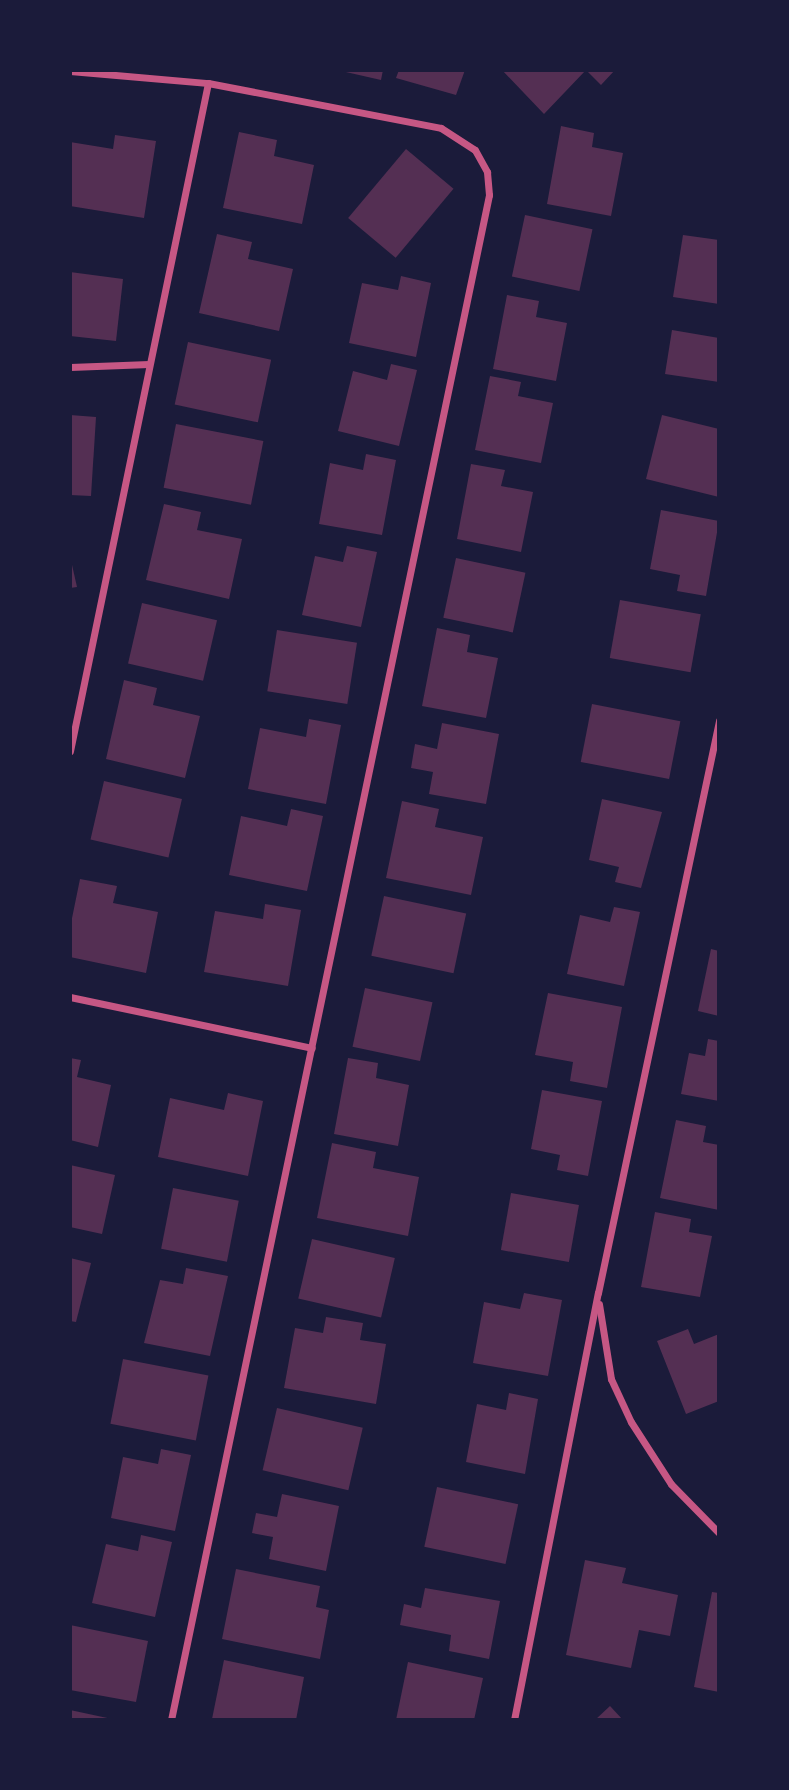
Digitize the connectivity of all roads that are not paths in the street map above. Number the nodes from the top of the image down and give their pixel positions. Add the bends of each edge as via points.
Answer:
1 (70, 71) edge
2 (208, 83) junction
3 (149, 364) junction
4 (70, 367) edge
5 (719, 721) edge
6 (718, 732) edge
7 (70, 751) edge
8 (70, 997) edge
9 (312, 1048) junction
10 (598, 1293) junction
11 (719, 1534) edge
12 (172, 1720) edge
13 (514, 1720) edge

1 - 2 street
2 - 3 street
2 - 9 street via 441,128 475,150 487,172 489,195
3 - 4 street
3 - 7 street
5 - 6 street
6 - 10 street
8 - 9 street
9 - 12 street
10 - 11 street via 601,1340 611,1378 631,1422 671,1484
10 - 13 street

